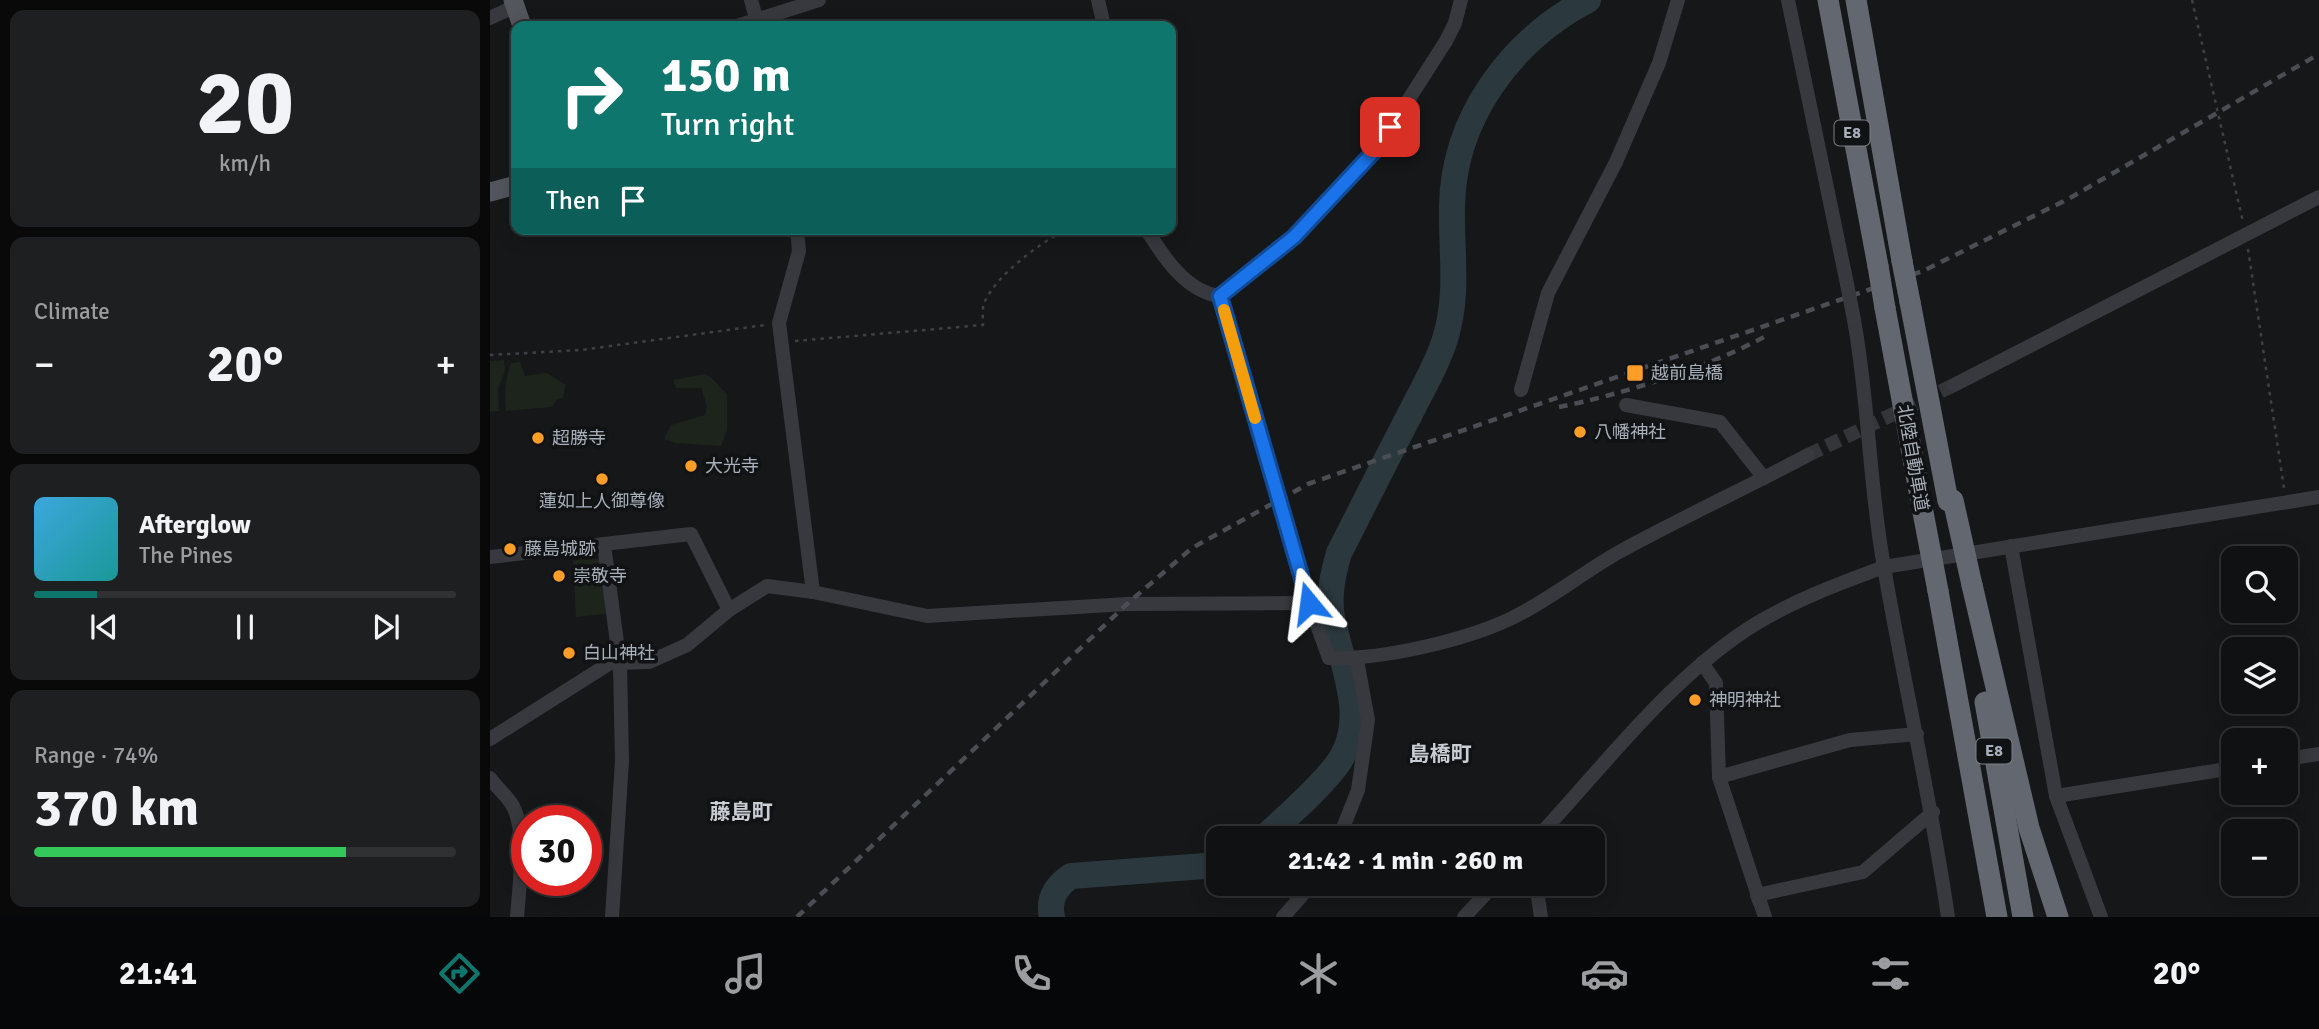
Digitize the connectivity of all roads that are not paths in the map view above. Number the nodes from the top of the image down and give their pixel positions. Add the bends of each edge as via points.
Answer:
1 (751, 0) edge
2 (820, 0) edge
3 (1098, 0) edge
4 (1461, 0) edge
5 (1678, 0) edge
6 (1788, 0) edge
7 (1828, 0) edge
8 (1856, 0) edge
9 (515, 3) edge
10 (490, 18) edge
11 (520, 21) edge
12 (757, 21) edge
13 (760, 21) edge
14 (1103, 21) edge
15 (511, 186) edge
16 (490, 192) edge
17 (2319, 197) edge
18 (798, 235) edge
19 (1150, 235) edge
20 (1220, 296) junction
21 (1954, 385) tunnel mouth
22 (1521, 390) dead end
23 (1626, 405) dead end
24 (1808, 455) tunnel mouth
25 (1764, 478) junction
26 (2319, 497) edge
27 (604, 545) junction
28 (2011, 546) junction
29 (490, 557) edge
30 (1884, 567) junction
31 (1968, 585) junction
32 (813, 592) junction
33 (1309, 603) junction
34 (729, 610) junction
35 (1348, 659) junction
36 (1702, 663) junction
37 (620, 665) junction
38 (1917, 734) junction
39 (490, 739) edge
40 (2319, 754) edge
41 (2298, 757) edge
42 (2221, 770) edge
43 (1719, 777) junction
44 (490, 778) edge
45 (2056, 796) junction
46 (1933, 812) junction
47 (1344, 826) edge
48 (1548, 826) edge
49 (1757, 895) junction
50 (1301, 896) edge
51 (1483, 896) edge
52 (1538, 896) edge
53 (1995, 911) edge
54 (517, 917) edge
55 (612, 917) edge
56 (1283, 917) edge
57 (1464, 917) edge
58 (1541, 917) edge
59 (1765, 917) edge
60 (1948, 917) edge
61 (2023, 917) edge
62 (2058, 917) edge
63 (2101, 917) edge

1 - 12 street
2 - 13 street
3 - 14 street
4 - 20 street via 1446,41 1379,146 1294,237
5 - 22 street via 1663,51 1616,162 1548,293
6 - 30 street, bridge via 1862,363 1869,466
7 - 53 highway, 北陸自動車道 / E8, bridge
8 - 31 highway, 北陸自動車道 / E8, bridge via 1932,418
9 - 10 street
9 - 11 main road
15 - 16 main road
17 - 21 street
18 - 32 street via 799,251 779,323
19 - 20 street via 1169,266 1211,295
20 - 33 street
23 - 25 street via 1720,422
24 - 25 street
25 - 35 street via 1610,558 1510,619 1470,634
26 - 28 street
27 - 29 street
27 - 34 street via 691,534
27 - 37 street
28 - 30 street
28 - 45 street
30 - 36 street via 1758,622
30 - 38 street
31 - 61 highway, 北陸自動車道 / E8
31 - 62 highway via 2029,828
32 - 33 street via 927,616 1127,604
32 - 34 street via 767,586
33 - 35 street via 1329,658
34 - 37 street via 687,645 649,662
35 - 47 street via 1368,720 1359,790
36 - 43 street via 1716,682
36 - 48 street
37 - 39 street via 610,663
37 - 55 street via 622,761
38 - 43 street via 1850,740
38 - 46 street
40 - 41 street
42 - 45 street
43 - 49 street
44 - 54 street via 513,805 517,824 521,859
45 - 63 street
46 - 49 street via 1863,872
46 - 60 street
49 - 59 street
50 - 56 street
51 - 57 street
52 - 58 street

